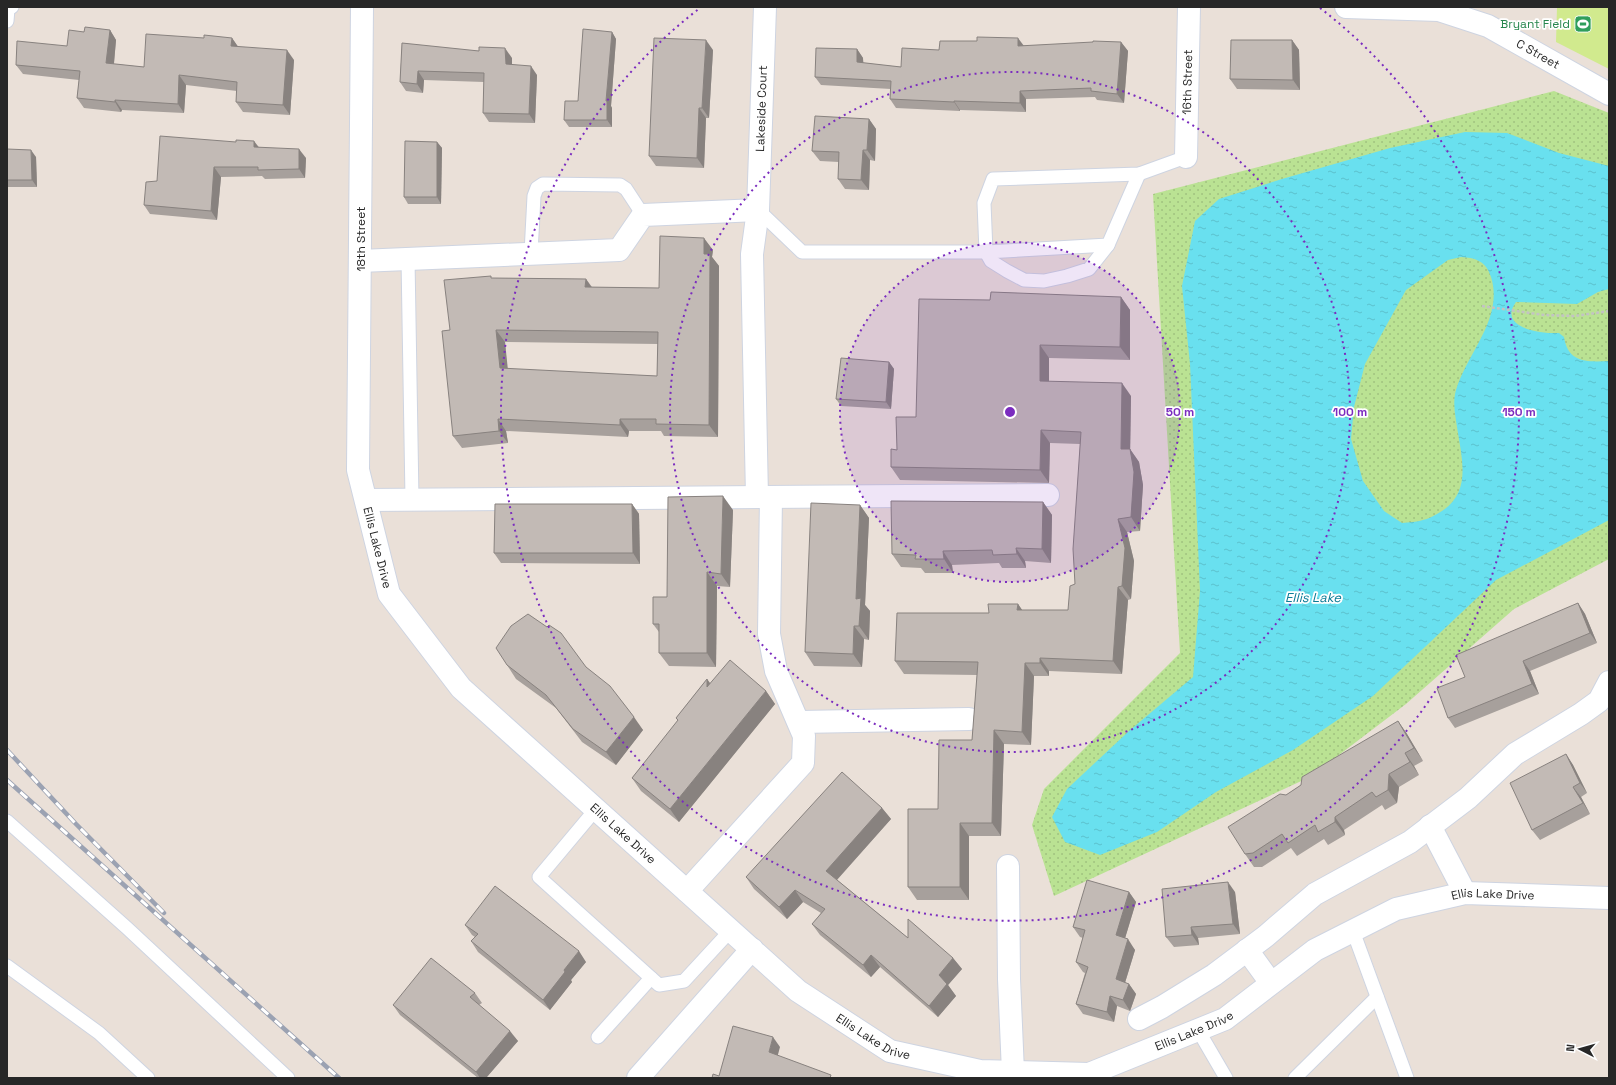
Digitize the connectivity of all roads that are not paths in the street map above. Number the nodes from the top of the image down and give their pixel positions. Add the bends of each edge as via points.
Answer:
1 (12, 7) edge
2 (362, 7) edge
3 (765, 7) edge
4 (1189, 7) edge
5 (1346, 7) edge
6 (7, 21) edge
7 (1609, 94) edge
8 (1186, 157) joint
9 (1139, 174) junction
10 (758, 210) junction
11 (643, 215) junction
12 (1108, 245) junction
13 (986, 252) junction
14 (531, 253) junction
15 (408, 258) junction
16 (360, 261) junction
17 (358, 470) joint
18 (1048, 495) dead end
19 (764, 497) junction
20 (412, 499) junction
21 (366, 500) junction
22 (1609, 682) edge
23 (969, 718) dead end
24 (798, 722) junction
25 (596, 808) junction
26 (7, 821) edge
27 (1430, 826) junction
28 (1008, 866) dead end
29 (687, 891) junction
30 (1465, 893) junction
31 (1609, 898) edge
32 (731, 930) junction
33 (1353, 931) junction
34 (752, 949) junction
35 (1247, 950) junction
36 (7, 966) edge
37 (651, 978) junction
38 (1271, 983) junction
39 (1377, 997) junction
40 (1139, 1019) dead end
41 (1198, 1030) junction
42 (598, 1038) dead end
43 (1013, 1072) junction
44 (1402, 1075) edge
45 (1090, 1076) edge
46 (148, 1078) edge
47 (288, 1078) edge
48 (638, 1078) edge
49 (1226, 1078) edge
50 (1295, 1078) edge

1 - 6 lane via 8,9
2 - 16 street, 18th Street
3 - 10 street, Lakeside Court
4 - 8 street, 16th Street
5 - 7 street, C Street via 1439,10 1488,26
8 - 9 lane
9 - 12 lane
9 - 13 lane via 992,179 984,203
10 - 11 street
10 - 13 lane via 802,252
10 - 19 street, Lakeside Court via 752,254
11 - 14 street via 619,250
11 - 14 lane via 626,189 620,185 543,184 537,188 534,196
12 - 13 lane
12 - 13 lane via 1089,269 1044,281 1024,280 992,260
14 - 15 street
15 - 16 street
15 - 20 lane
16 - 17 street, 18th Street
17 - 21 street, Ellis Lake Drive
18 - 19 street
19 - 20 street
19 - 24 street, Lakeside Court via 769,634 776,671
20 - 21 street
21 - 25 street, Ellis Lake Drive via 389,594 461,688
22 - 27 street via 1599,701 1515,754 1468,798
23 - 24 street
24 - 29 street, Lakeside Court via 804,736 803,763
25 - 29 street, Ellis Lake Drive
25 - 37 lane via 539,877
26 - 47 lane via 127,928
27 - 30 street
27 - 35 street via 1410,842 1315,894
28 - 43 street
29 - 32 street, Ellis Lake Drive
30 - 31 street, Ellis Lake Drive
30 - 33 street, Ellis Lake Drive via 1396,909
32 - 34 street, Ellis Lake Drive
32 - 37 lane via 684,981 659,986
33 - 38 street, Ellis Lake Drive via 1315,950
33 - 39 lane
34 - 43 street, Ellis Lake Drive via 798,991 890,1051 980,1071
34 - 48 street
35 - 38 street
35 - 40 street via 1208,979
36 - 46 lane via 99,1033
37 - 42 lane
38 - 41 street, Ellis Lake Drive via 1225,1019
39 - 44 lane
39 - 50 lane
41 - 45 street, Ellis Lake Drive
41 - 49 lane
43 - 45 street, Ellis Lake Drive

